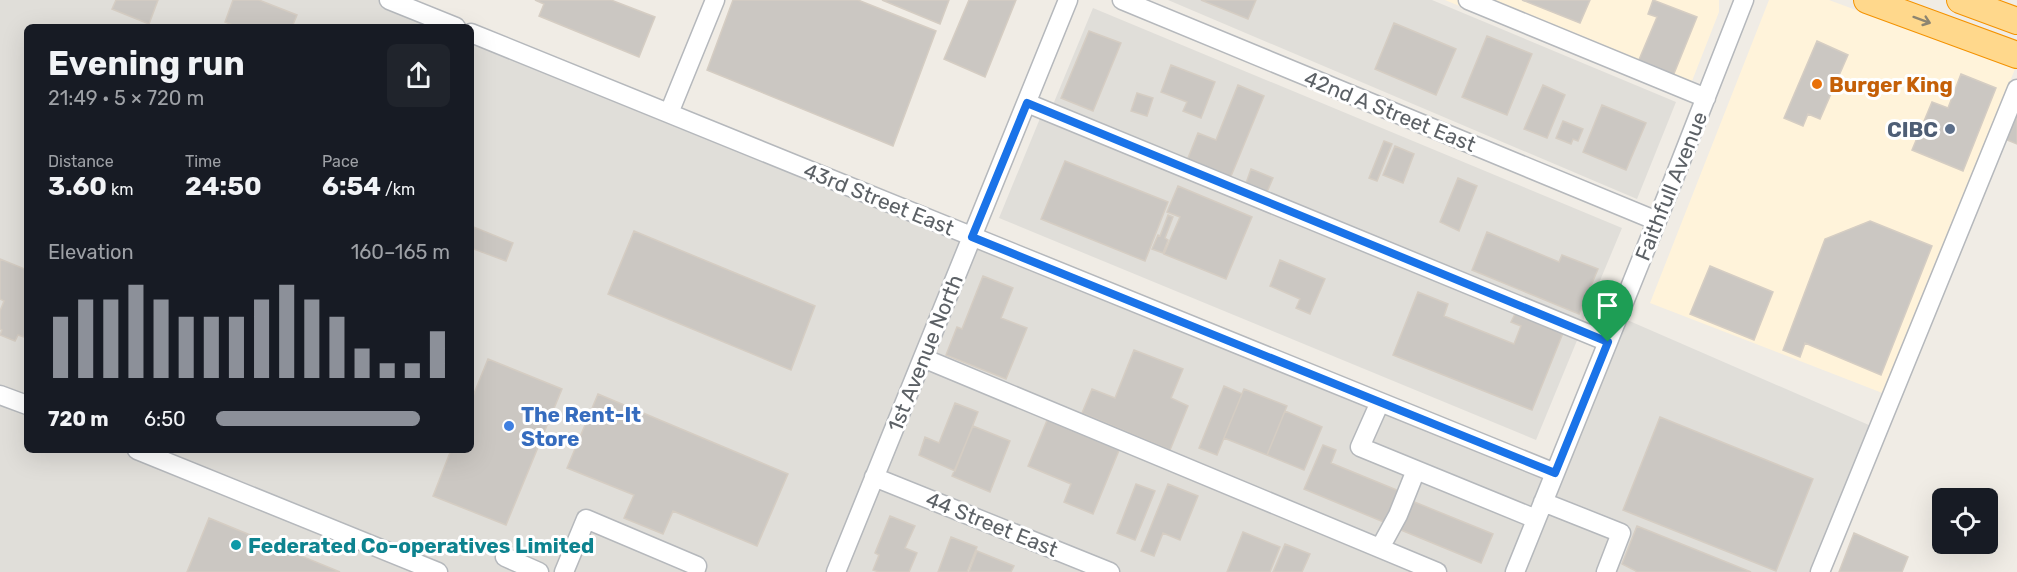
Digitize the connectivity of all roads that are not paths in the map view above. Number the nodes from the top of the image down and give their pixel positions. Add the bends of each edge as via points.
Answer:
1 (390, 0) edge
2 (715, 0) edge
3 (1068, 0) edge
4 (1122, 0) edge
5 (1468, 0) edge
6 (1744, 0) edge
7 (1867, 0) edge
8 (1960, 0) edge
9 (2017, 21) edge
10 (449, 24) edge
11 (474, 34) edge
12 (2017, 55) edge
13 (2017, 89) edge
14 (1706, 98) junction
15 (1027, 103) junction
16 (669, 113) junction
17 (1657, 221) junction
18 (972, 237) junction
19 (1608, 342) junction
20 (922, 358) junction
21 (0, 394) edge
22 (1380, 402) junction
23 (24, 404) edge
24 (144, 453) edge
25 (1416, 470) junction
26 (1555, 473) junction
27 (874, 477) junction
28 (1539, 511) junction
29 (1380, 548) junction
30 (505, 557) dead end
31 (438, 572) edge
32 (539, 572) edge
33 (564, 572) edge
34 (695, 572) edge
35 (836, 572) edge
36 (1110, 572) edge
37 (1437, 572) edge
38 (1515, 572) edge
39 (1606, 572) edge
40 (1820, 572) edge

1 - 10 street
2 - 16 street
3 - 15 street, 1st Avenue North
4 - 17 street, 42nd A Street East
5 - 14 street
6 - 14 street, Faithfull Avenue
7 -> 12 highway
8 - 9 highway
11 - 16 street, 43rd Street East
13 - 40 street
14 - 17 street, Faithfull Avenue
15 - 18 street, 1st Avenue North
15 - 19 street
16 - 18 street, 43rd Street East
17 - 19 street, Faithfull Avenue
18 - 20 street, 1st Avenue North
18 - 22 street, 43rd Street East
19 - 26 street, Faithfull Avenue
20 - 27 street, 1st Avenue North
20 - 29 street
21 - 23 street
22 - 25 street via 1360,447
22 - 26 street, 43rd Street East
24 - 31 street
25 - 28 street
25 - 29 street
26 - 28 street, Faithfull Avenue
27 - 35 street, 1st Avenue North
27 - 36 street, 44 Street East
28 - 38 street, Faithfull Avenue
28 - 39 street via 1621,533
29 - 37 street
30 - 32 street
33 - 34 street via 586,519 697,566

